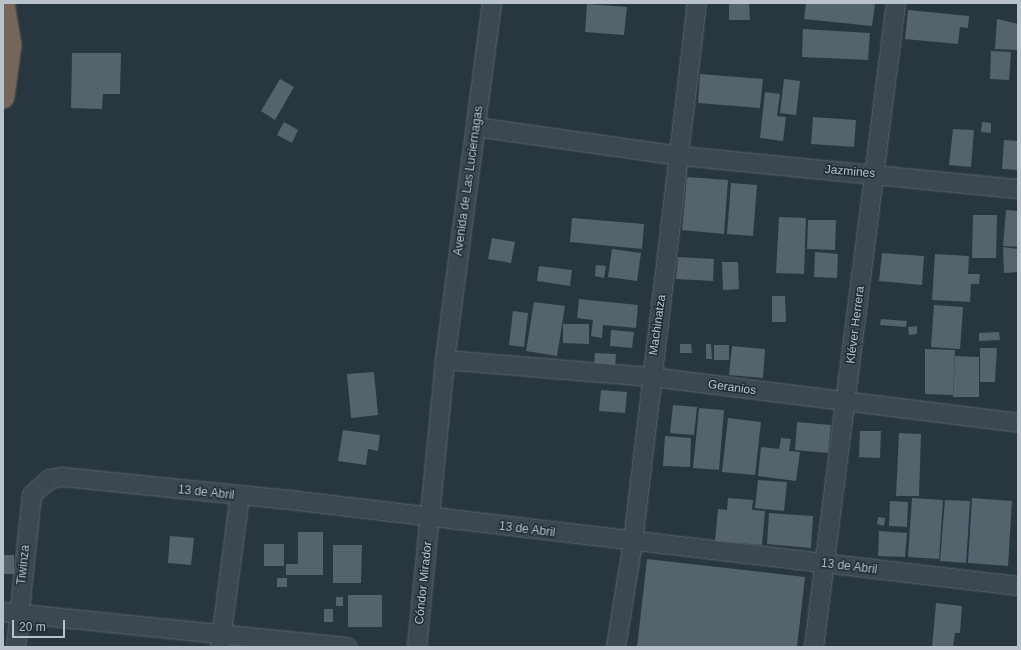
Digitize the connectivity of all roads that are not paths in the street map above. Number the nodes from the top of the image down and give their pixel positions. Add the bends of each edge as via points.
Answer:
1 (3, 3) edge
2 (492, 3) edge
3 (697, 3) edge
4 (896, 3) edge
5 (3, 97) edge
6 (476, 127) junction
7 (681, 156) junction
8 (875, 174) junction
9 (1018, 189) edge
10 (445, 360) junction
11 (651, 378) junction
12 (846, 403) junction
13 (1018, 423) edge
14 (39, 485) joint
15 (240, 496) junction
16 (431, 519) junction
17 (633, 542) junction
18 (827, 564) junction
19 (1018, 586) edge
20 (11, 612) edge
21 (221, 640) edge
22 (16, 647) edge
23 (347, 647) edge
24 (417, 647) edge
25 (616, 647) edge
26 (814, 647) edge

1 - 5 highway via 10,45
2 - 6 street, Avenida de Las Luciernagas
3 - 7 street, Machinatza
4 - 8 street, Kléver Herrera
6 - 7 street, Jazmines
6 - 10 street, Avenida de Las Luciernagas
7 - 8 street, Jazmines
7 - 11 street, Machinatza
8 - 9 street, Jazmines
8 - 12 street, Kléver Herrera
10 - 11 street, Geranios
10 - 16 street, Avenida de Las Luciernagas
11 - 12 street, Geranios
11 - 17 street, Machinatza
12 - 13 street, Geranios
12 - 18 street, Kléver Herrera
14 - 15 street, 13 de Abril via 50,478 64,477
14 - 20 street, Tiwinza via 30,507
15 - 16 street, 13 de Abril
15 - 21 street
16 - 17 street, 13 de Abril
16 - 24 street, Cóndor Mirador
17 - 18 street, 13 de Abril
17 - 25 street, Machinatza
18 - 19 street, 13 de Abril
18 - 26 street, Kléver Herrera
20 - 21 street
20 - 22 street, Tiwinza
21 - 23 street

